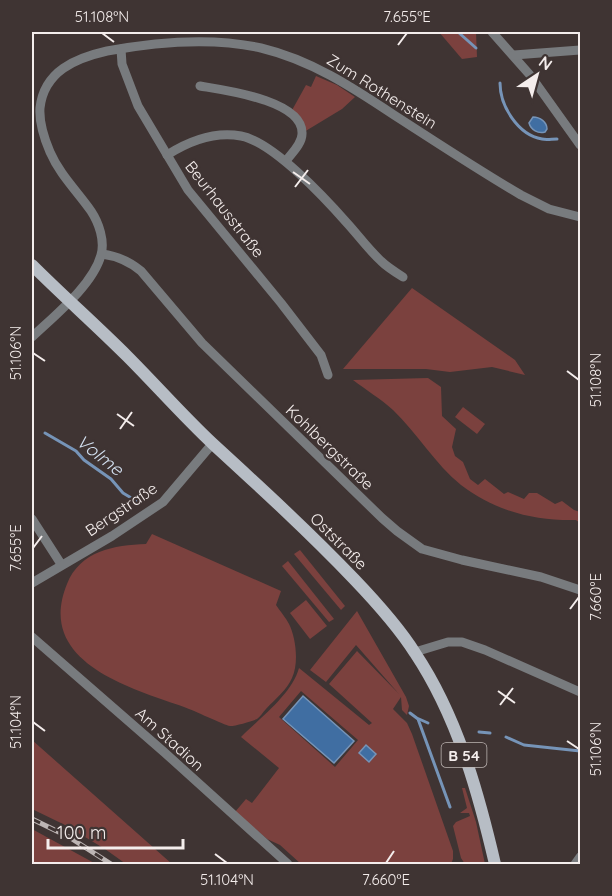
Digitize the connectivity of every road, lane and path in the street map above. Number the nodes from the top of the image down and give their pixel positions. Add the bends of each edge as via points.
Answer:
1 (492, 32) edge
2 (121, 49) junction
3 (580, 50) edge
4 (514, 55) junction
5 (200, 86) dead end
6 (580, 145) edge
7 (166, 155) junction
8 (286, 162) junction
9 (580, 217) edge
10 (102, 254) junction
11 (32, 265) edge
12 (403, 278) dead end
13 (70, 300) junction
14 (32, 337) edge
15 (328, 375) dead end
16 (213, 443) junction
17 (32, 519) edge
18 (61, 564) junction
19 (32, 583) edge
20 (580, 590) edge
21 (32, 638) edge
22 (415, 652) junction
23 (580, 692) edge
24 (580, 857) edge
25 (288, 864) edge
26 (495, 864) edge
27 (575, 864) edge

1 - 4 street
2 - 7 street, Beurhausstraße via 122,64 138,106
2 - 9 street, Zum Rothenstein via 220,43 260,48 299,60 342,81 521,195
2 - 10 street, Zum Rothenstein via 84,56 65,66 52,79 40,106 45,140 54,161 97,221
3 - 4 street
4 - 6 street
5 - 8 street via 248,94 293,115 300,123 302,135
7 - 8 street via 188,141 208,136 241,136
7 - 15 street, Beurhausstraße via 188,190 321,355
8 - 12 street via 380,260
10 - 13 street
10 - 20 street, Kohlbergstraße via 141,271 202,344 374,511 413,543 431,552
11 - 13 main road, Oststraße / B 54
13 - 14 street
13 - 16 main road, Oststraße / B 54
16 - 18 street, Bergstraße via 163,502
16 - 22 main road, Oststraße / B 54 via 327,550
17 - 18 street
18 - 19 street, Bergstraße
21 - 25 street, Am Stadion
22 - 23 street via 462,642
22 - 26 main road, Oststraße / B 54 via 457,734
24 - 27 street

